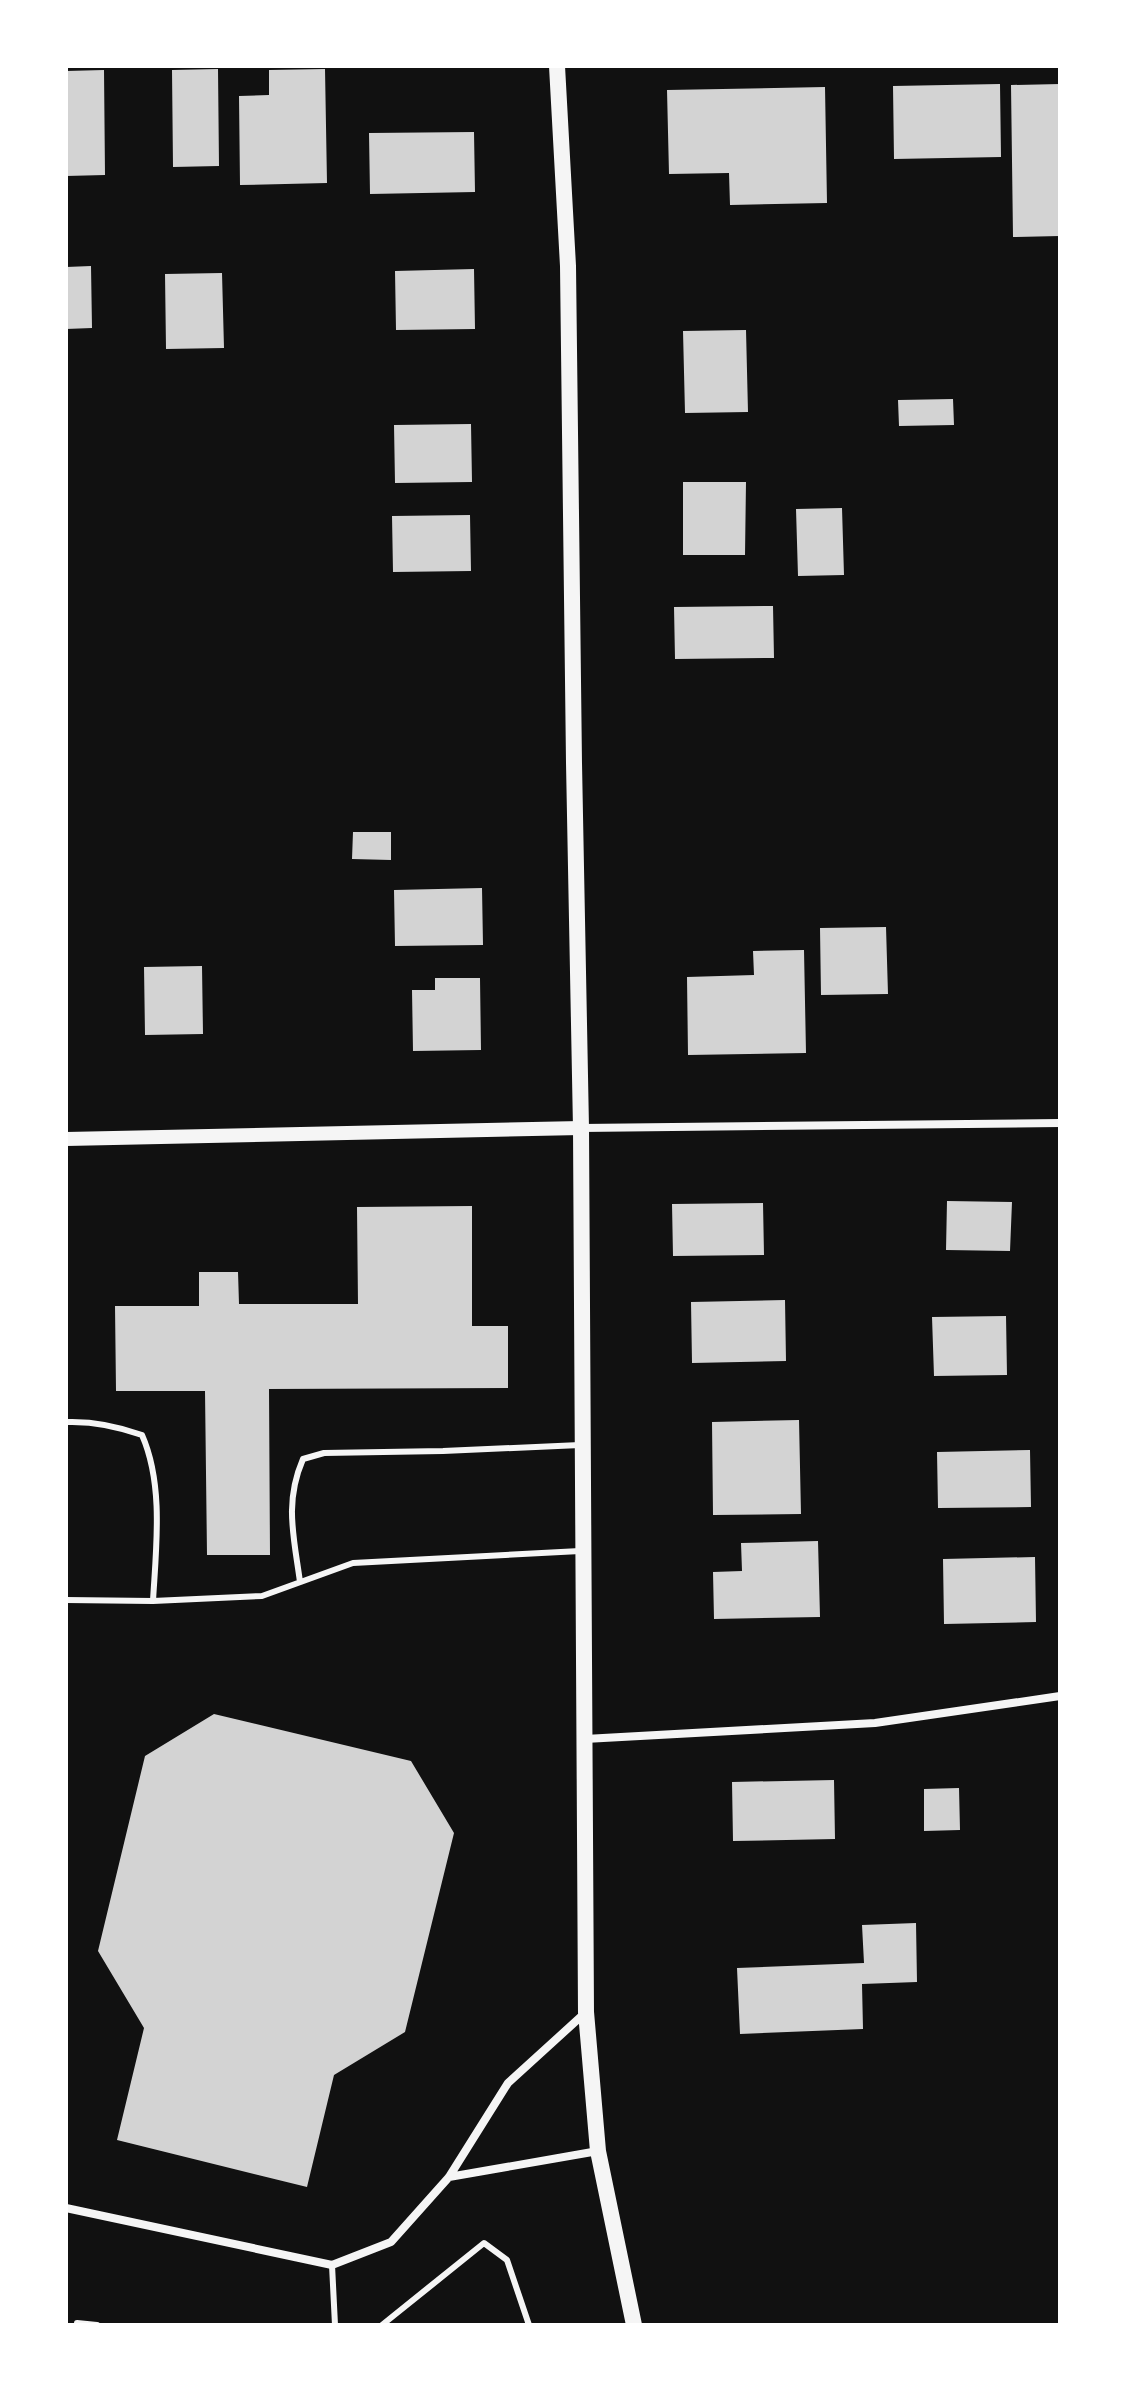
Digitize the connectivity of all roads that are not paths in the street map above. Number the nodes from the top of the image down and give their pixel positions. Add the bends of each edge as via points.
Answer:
1 (557, 66) edge
2 (1060, 1123) edge
3 (581, 1128) junction
4 (66, 1139) edge
5 (66, 1422) edge
6 (584, 1445) junction
7 (584, 1551) junction
8 (300, 1582) junction
9 (66, 1600) edge
10 (153, 1601) junction
11 (1060, 1696) edge
12 (585, 1739) junction
13 (586, 2012) junction
14 (598, 2151) junction
15 (449, 2177) junction
16 (66, 2208) edge
17 (332, 2265) junction
18 (66, 2323) edge
19 (77, 2324) edge
20 (97, 2325) edge
21 (335, 2325) edge
22 (382, 2325) edge
23 (529, 2325) edge
24 (634, 2325) edge

1 - 3 main road via 568,266
2 - 3 street
3 - 4 street
3 - 6 main road
5 - 10 lane via 119,1426 142,1435 151,1455 154,1489
6 - 7 main road
6 - 8 lane via 324,1453 303,1459 290,1506
7 - 8 lane via 353,1563
7 - 12 main road
8 - 10 lane via 262,1596
9 - 10 lane
11 - 12 street via 875,1723
12 - 13 main road
13 - 14 main road
13 - 15 street via 508,2083
14 - 15 street
14 - 24 main road
15 - 17 street via 391,2242
16 - 17 street
17 - 21 lane
18 - 19 lane
19 - 20 lane
22 - 23 lane via 484,2243 507,2260

